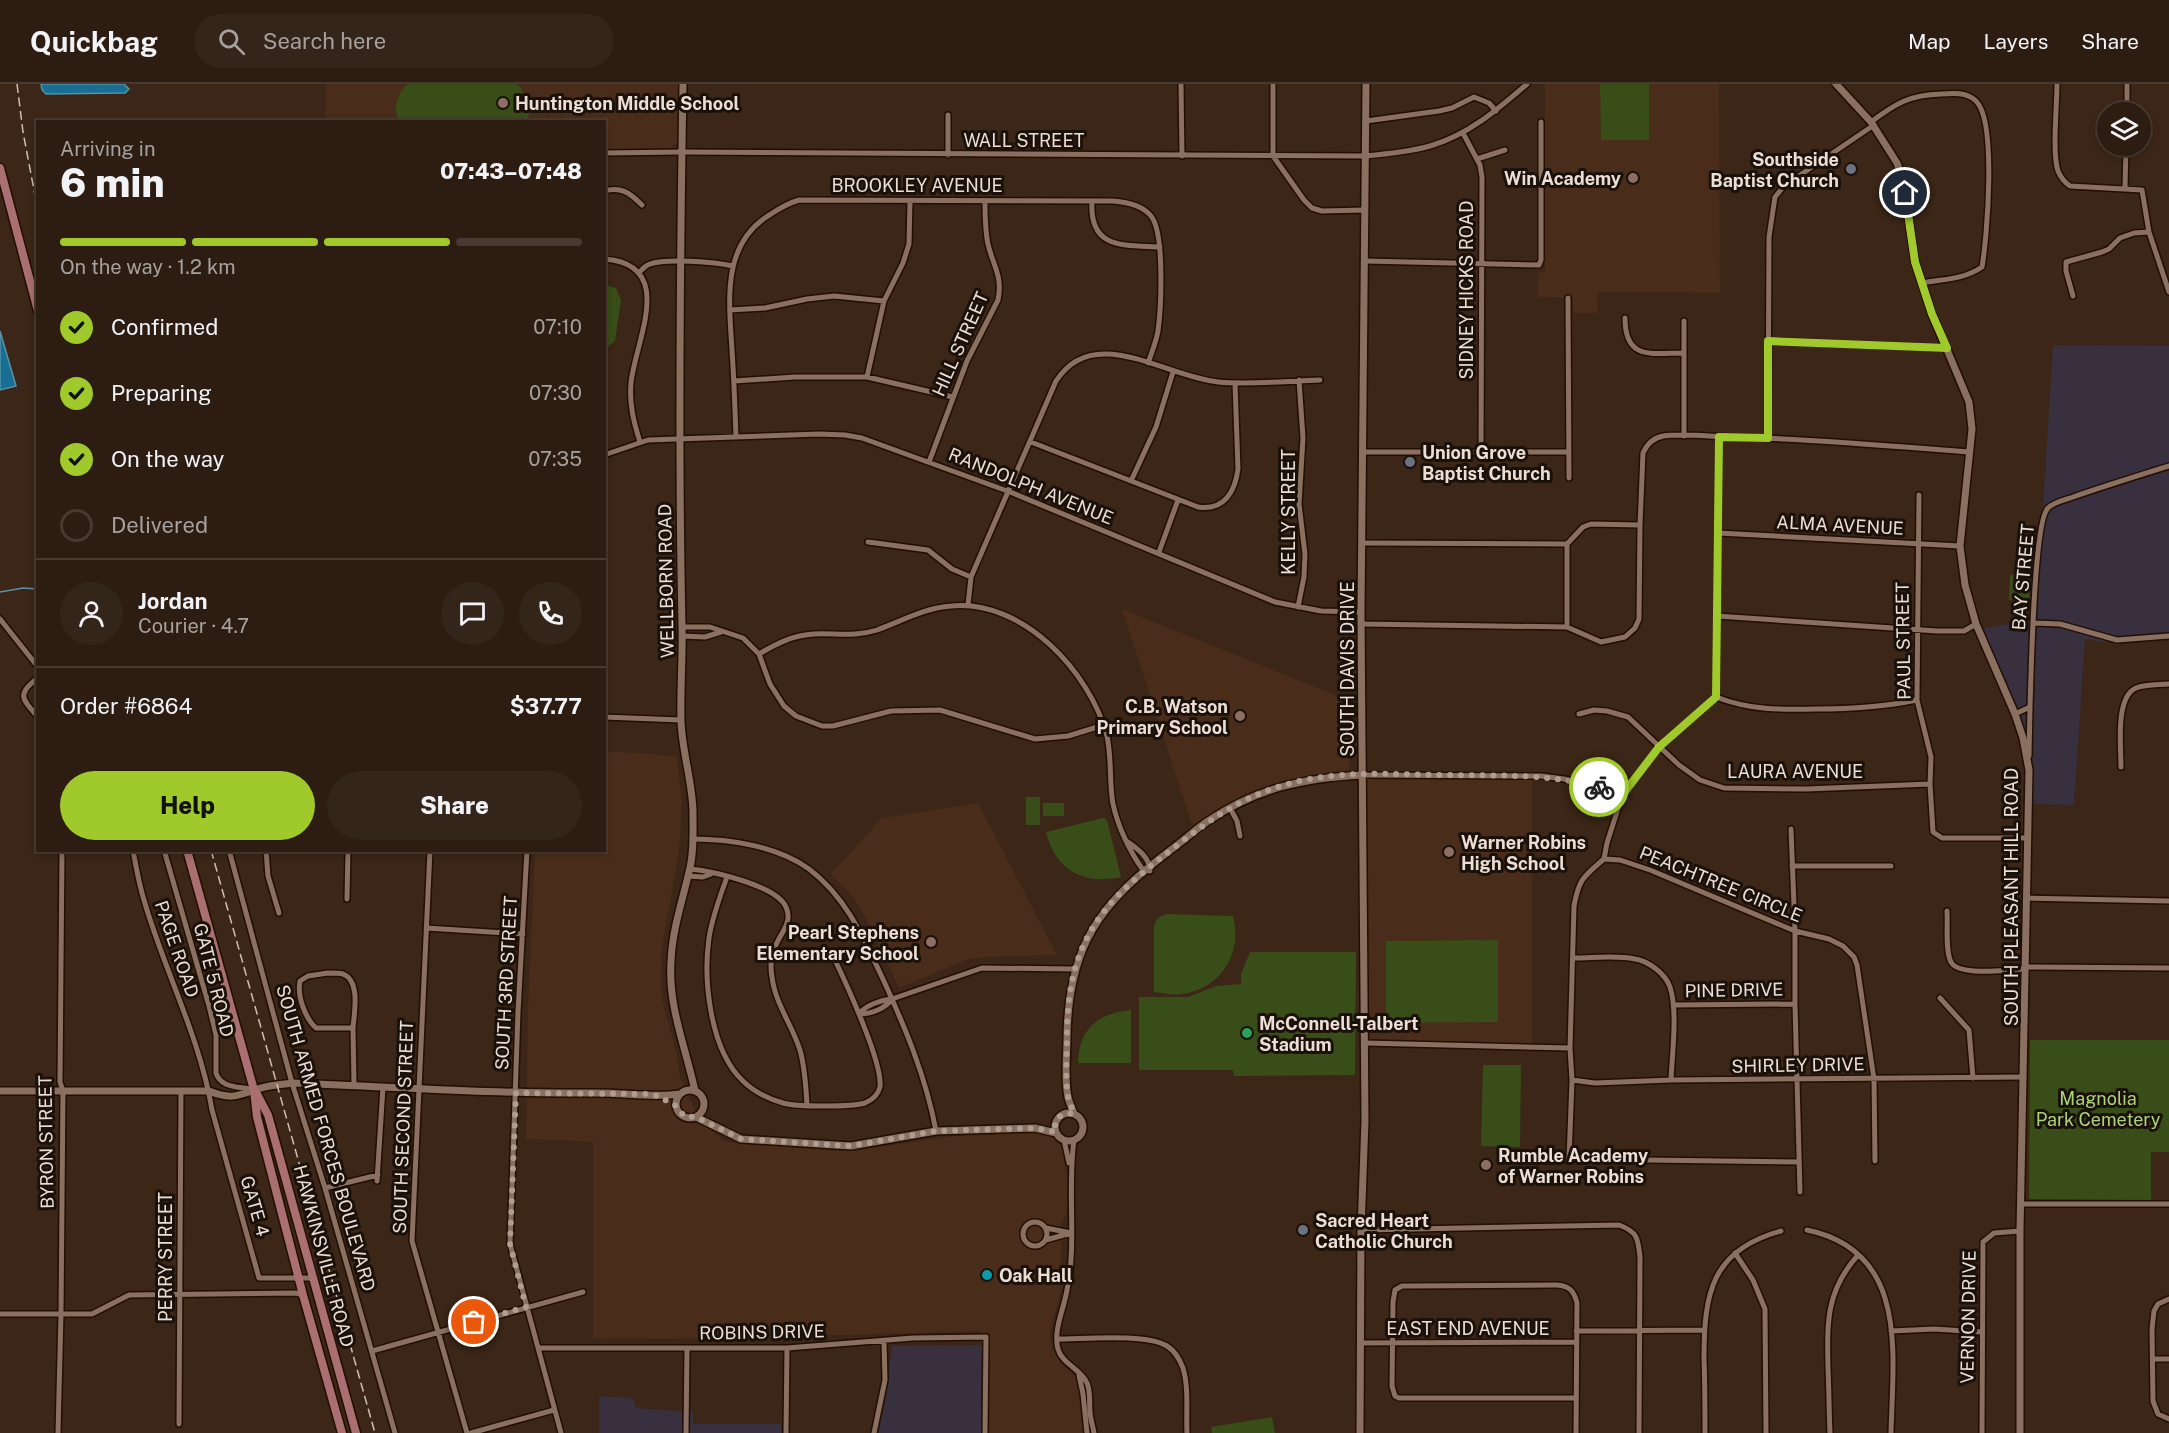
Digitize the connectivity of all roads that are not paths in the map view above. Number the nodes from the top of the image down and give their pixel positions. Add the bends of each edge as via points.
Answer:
1 (683, 84) edge
2 (1181, 84) edge
3 (1273, 84) edge
4 (1366, 84) edge
5 (1527, 84) edge
6 (1836, 84) edge
7 (2057, 84) edge
8 (2127, 84) edge
9 (2127, 102) edge
10 (1496, 111) junction
11 (948, 115) dead end
12 (1366, 121) junction
13 (1541, 122) dead end
14 (1872, 124) junction
15 (1463, 133) junction
16 (1505, 150) dead end
17 (681, 152) junction
18 (606, 153) edge
19 (948, 155) junction
20 (1182, 156) junction
21 (1273, 156) junction
22 (1365, 156) junction
23 (2126, 156) edge
24 (1477, 159) junction
25 (0, 168) edge
26 (2125, 188) junction
27 (606, 191) edge
28 (910, 201) junction
29 (985, 201) junction
30 (1092, 201) junction
31 (642, 205) dead end
32 (1365, 210) junction
33 (2149, 232) junction
34 (1160, 247) junction
35 (606, 259) edge
36 (1365, 261) junction
37 (681, 262) junction
38 (1480, 265) junction
39 (733, 266) junction
40 (639, 273) junction
41 (1922, 284) junction
42 (2169, 292) edge
43 (2073, 296) dead end
44 (1568, 298) dead end
45 (884, 301) junction
46 (36, 303) edge
47 (730, 310) junction
48 (1625, 318) dead end
49 (1684, 321) dead end
50 (1768, 341) junction
51 (1947, 348) junction
52 (1684, 353) junction
53 (1148, 363) junction
54 (1173, 372) junction
55 (867, 377) junction
56 (1299, 380) junction
57 (1320, 380) dead end
58 (734, 381) junction
59 (1235, 383) junction
60 (953, 397) junction
61 (1684, 436) junction
62 (736, 437) junction
63 (1719, 437) junction
64 (1768, 438) junction
65 (680, 440) junction
66 (640, 442) junction
67 (1031, 442) junction
68 (1363, 452) junction
69 (1481, 452) junction
70 (1568, 452) junction
71 (1970, 452) junction
72 (606, 454) edge
73 (929, 462) junction
74 (2169, 466) edge
75 (1569, 478) dead end
76 (1131, 481) junction
77 (1010, 492) junction
78 (1919, 495) dead end
79 (1178, 500) junction
80 (1640, 525) junction
81 (1718, 533) junction
82 (868, 542) dead end
83 (1362, 543) junction
84 (1567, 544) junction
85 (1917, 544) junction
86 (1960, 546) junction
87 (1159, 552) junction
88 (971, 577) junction
89 (968, 605) junction
90 (1298, 607) junction
91 (1361, 612) junction
92 (1717, 616) junction
93 (0, 619) edge
94 (2034, 623) junction
95 (1362, 624) junction
96 (1976, 624) junction
97 (682, 627) junction
98 (1567, 627) junction
99 (1917, 629) junction
100 (721, 632) junction
101 (682, 636) junction
102 (2169, 636) edge
103 (759, 654) junction
104 (36, 664) edge
105 (36, 680) edge
106 (2169, 684) edge
107 (1716, 697) junction
108 (1917, 700) junction
109 (2030, 707) junction
110 (1579, 714) dead end
111 (2015, 714) junction
112 (36, 715) edge
113 (606, 717) edge
114 (681, 720) junction
115 (1104, 725) junction
116 (1659, 747) junction
117 (2121, 767) dead end
118 (2029, 770) junction
119 (1362, 775) junction
120 (1930, 784) junction
121 (1623, 794) junction
122 (1230, 808) junction
123 (1791, 830) dead end
124 (1240, 836) dead end
125 (2026, 838) junction
126 (692, 839) junction
127 (1128, 842) junction
128 (62, 852) edge
129 (133, 852) edge
130 (165, 852) edge
131 (188, 852) edge
132 (230, 852) edge
133 (266, 852) edge
134 (348, 852) edge
135 (430, 852) edge
136 (527, 852) edge
137 (1604, 859) junction
138 (1150, 865) junction
139 (1792, 866) junction
140 (1891, 866) dead end
141 (1143, 870) junction
142 (689, 873) junction
143 (727, 876) junction
144 (2026, 897) junction
145 (347, 899) dead end
146 (2169, 901) edge
147 (1947, 911) dead end
148 (279, 913) dead end
149 (426, 928) junction
150 (1795, 931) junction
151 (523, 934) junction
152 (834, 958) dead end
153 (1574, 958) junction
154 (2026, 967) junction
155 (2169, 968) edge
156 (1074, 969) junction
157 (1940, 998) dead end
158 (892, 999) junction
159 (1795, 1004) junction
160 (1673, 1005) junction
161 (859, 1014) junction
162 (353, 1028) junction
163 (1365, 1043) junction
164 (1570, 1048) junction
165 (2024, 1077) junction
166 (1973, 1078) junction
167 (1874, 1079) junction
168 (1572, 1080) junction
169 (1671, 1080) junction
170 (1797, 1081) junction
171 (292, 1083) junction
172 (354, 1085) junction
173 (383, 1088) junction
174 (420, 1088) junction
175 (254, 1090) junction
176 (0, 1091) edge
177 (63, 1091) junction
178 (181, 1091) junction
179 (209, 1091) junction
180 (688, 1092) junction
181 (516, 1093) junction
182 (658, 1096) junction
183 (1068, 1097) junction
184 (807, 1105) junction
185 (676, 1106) junction
186 (703, 1109) junction
187 (1064, 1114) junction
188 (1074, 1114) junction
189 (696, 1117) junction
190 (1056, 1121) junction
191 (716, 1125) junction
192 (1035, 1128) junction
193 (936, 1131) junction
194 (1056, 1132) junction
195 (1064, 1140) junction
196 (1074, 1140) junction
197 (1569, 1159) junction
198 (1547, 1161) dead end
199 (1875, 1161) dead end
200 (1799, 1162) junction
201 (1070, 1168) junction
202 (325, 1188) junction
203 (1800, 1192) dead end
204 (2021, 1204) junction
205 (2169, 1204) edge
206 (1046, 1228) junction
207 (1361, 1230) junction
208 (1807, 1230) dead end
209 (1781, 1231) dead end
210 (2020, 1232) junction
211 (1071, 1233) junction
212 (1046, 1240) junction
213 (1735, 1253) junction
214 (1858, 1255) junction
215 (298, 1278) junction
216 (313, 1278) junction
217 (583, 1292) dead end
218 (180, 1294) junction
219 (303, 1295) junction
220 (2169, 1299) edge
221 (526, 1307) junction
222 (0, 1314) edge
223 (61, 1314) junction
224 (1704, 1330) junction
225 (1576, 1331) junction
226 (1639, 1331) junction
227 (1891, 1331) junction
228 (1982, 1332) junction
229 (438, 1333) junction
230 (1057, 1339) junction
231 (884, 1342) junction
232 (1576, 1342) junction
233 (1360, 1343) junction
234 (1393, 1343) junction
235 (538, 1348) junction
236 (687, 1348) junction
237 (787, 1348) junction
238 (372, 1351) junction
239 (2154, 1359) junction
240 (2169, 1359) edge
241 (1079, 1374) junction
242 (1576, 1398) junction
243 (554, 1410) junction
244 (2169, 1419) edge
245 (178, 1424) dead end
246 (58, 1433) edge
247 (342, 1433) edge
248 (356, 1433) edge
249 (395, 1433) edge
250 (469, 1433) edge
251 (561, 1433) edge
252 (686, 1433) edge
253 (786, 1433) edge
254 (874, 1433) edge
255 (985, 1433) edge
256 (1087, 1433) edge
257 (1094, 1433) edge
258 (1186, 1433) edge
259 (1360, 1433) edge
260 (1576, 1433) edge
261 (1639, 1433) edge
262 (1705, 1433) edge
263 (1766, 1433) edge
264 (1830, 1433) edge
265 (1891, 1433) edge
266 (1982, 1433) edge
267 (2020, 1433) edge

1 - 17 street, WELLBORN ROAD
2 - 20 street
3 - 21 street
4 - 12 street, SOUTH DAVIS DRIVE
5 - 10 street, WALL STREET
6 - 14 street, SOUTH PLEASANT HILL ROAD
7 - 26 street via 2056,157 2064,182 2080,188
8 - 9 street
10 - 12 street via 1489,103 1474,98 1439,111
10 - 15 street, WALL STREET
11 - 19 street
12 - 22 street, SOUTH DAVIS DRIVE
13 - 38 street via 1541,263
14 - 41 street, SOUTH PLEASANT HILL ROAD via 1903,179
14 - 41 street via 1907,99 1924,95 1967,95 1980,105 1984,117 1988,169 1982,267 1958,278
14 - 50 street via 1784,186 1775,197 1769,237
15 - 22 street, WALL STREET via 1428,147
15 - 24 street, SIDNEY HICKS ROAD
16 - 24 street
17 - 18 street
17 - 19 street, WALL STREET
17 - 37 street, WELLBORN ROAD
19 - 20 street, WALL STREET
20 - 21 street, WALL STREET
21 - 22 street, WALL STREET
21 - 32 street via 1312,208 1329,212
22 - 32 street, SOUTH DAVIS DRIVE
23 - 26 street
24 - 38 street, SIDNEY HICKS ROAD via 1482,177
25 - 46 main road
26 - 33 street via 2142,190
27 - 31 street via 624,190
28 - 29 street, BROOKLEY AVENUE
28 - 39 street, BROOKLEY AVENUE via 792,202 753,227
28 - 45 street via 909,244
29 - 30 street, BROOKLEY AVENUE
29 - 60 street, HILL STREET via 988,245 1000,289
30 - 34 street, BROOKLEY AVENUE via 1120,202 1148,213 1156,225
30 - 34 street via 1096,228 1105,240 1118,245
32 - 36 street, SOUTH DAVIS DRIVE
33 - 42 street
33 - 43 street via 2120,238 2109,249 2067,262
34 - 53 street, BROOKLEY AVENUE via 1160,318
35 - 40 street via 623,262
36 - 38 street
36 - 68 street, SOUTH DAVIS DRIVE
37 - 39 street
37 - 40 street via 653,263
37 - 65 street, WELLBORN ROAD
38 - 69 street, SIDNEY HICKS ROAD
39 - 47 street, BROOKLEY AVENUE
40 - 66 street via 646,285 648,306 630,392
41 - 51 street, SOUTH PLEASANT HILL ROAD
44 - 70 street
45 - 47 street via 834,296
45 - 55 street
47 - 58 street, BROOKLEY AVENUE
48 - 52 street via 1627,339 1637,350
49 - 52 street
50 - 51 street
50 - 64 street
51 - 71 street, SOUTH PLEASANT HILL ROAD via 1970,402
52 - 61 street
53 - 54 street
53 - 67 street via 1103,353 1068,366 1056,381
54 - 59 street
54 - 76 street via 1156,427
55 - 58 street
55 - 60 street
56 - 57 street
56 - 59 street
56 - 90 street, KELLY STREET via 1303,438 1299,504 1305,554
58 - 62 street, BROOKLEY AVENUE
59 - 79 street via 1238,469 1234,491 1221,503 1206,509
60 - 73 street, HILL STREET
61 - 63 street
61 - 80 street via 1654,438 1646,446
62 - 65 street, RANDOLPH AVENUE
62 - 73 street, RANDOLPH AVENUE via 845,435
63 - 64 street
63 - 81 street
64 - 71 street
65 - 66 street, RANDOLPH AVENUE
65 - 97 street, WELLBORN ROAD
66 - 72 street, RANDOLPH AVENUE
67 - 76 street
67 - 77 street
68 - 69 street
68 - 83 street, SOUTH DAVIS DRIVE
69 - 70 street
70 - 75 street
71 - 86 street, SOUTH PLEASANT HILL ROAD
73 - 77 street, RANDOLPH AVENUE
74 - 94 street, BAY STREET via 2046,509 2041,525
76 - 79 street
77 - 87 street, RANDOLPH AVENUE
77 - 88 street
78 - 85 street, PAUL STREET
79 - 87 street
80 - 84 street via 1591,524
80 - 98 street via 1639,619 1635,628 1621,639 1601,642
81 - 85 street, ALMA AVENUE
81 - 92 street
82 - 88 street via 928,550 943,564
83 - 84 street
83 - 91 street, SOUTH DAVIS DRIVE
84 - 98 street
85 - 86 street, ALMA AVENUE
85 - 99 street, PAUL STREET
86 - 96 street, SOUTH PLEASANT HILL ROAD
87 - 90 street, RANDOLPH AVENUE via 1275,602
88 - 89 street
89 - 103 street via 931,609 860,633 799,636
89 - 115 street via 1014,621 1052,646 1090,692
90 - 91 street, RANDOLPH AVENUE
91 - 95 street, SOUTH DAVIS DRIVE
92 - 99 street
92 - 107 street
93 - 104 street
94 - 102 street via 2060,624 2112,639
94 - 109 street, BAY STREET
95 - 98 street
95 - 119 street, SOUTH DAVIS DRIVE
96 - 99 street via 1964,631
96 - 111 street, SOUTH PLEASANT HILL ROAD
97 - 100 street via 710,627
97 - 101 street, WELLBORN ROAD
99 - 108 street, PAUL STREET
100 - 101 street via 705,637
100 - 103 street via 743,638
101 - 114 street, WELLBORN ROAD
103 - 115 street via 770,684 784,706 796,716 822,726 891,711 930,710 1035,739 1068,736
105 - 112 street via 25,688 23,696
106 - 117 street via 2142,686 2126,696 2122,709
107 - 108 street via 1732,704 1774,710 1872,708
107 - 116 street
108 - 120 street, PAUL STREET via 1931,757
109 - 111 street
109 - 118 street, BAY STREET
110 - 116 street, LAURA AVENUE via 1594,710 1628,717
111 - 118 street, SOUTH PLEASANT HILL ROAD
113 - 114 street
114 - 126 street, WELLBORN ROAD via 692,794
115 - 127 street via 1111,756 1113,803
116 - 120 street, LAURA AVENUE via 1700,780 1733,789
116 - 121 street
118 - 125 street, SOUTH PLEASANT HILL ROAD
119 - 121 street via 1541,776
119 - 122 street via 1285,785
119 - 163 street, SOUTH DAVIS DRIVE
120 - 125 street, PAUL STREET via 1933,832 1938,837
121 - 137 street
122 - 124 street via 1238,821
122 - 138 street
123 - 139 street
125 - 144 street, SOUTH PLEASANT HILL ROAD
126 - 142 street, WELLBORN ROAD
126 - 158 street via 745,843 809,869 849,910
127 - 138 street
127 - 141 street via 1131,854
128 - 177 street, BYRON STREET
129 - 179 street, PAGE ROAD via 144,902
130 - 175 street, GATE 5 ROAD via 216,1035 217,1079 228,1086
131 - 175 main road, HAWKINSVILLE ROAD
132 - 171 street, SOUTH ARMED FORCES BOULEVARD
133 - 148 street via 268,876
134 - 145 street
135 - 149 street, SOUTH SECOND STREET
136 - 151 street, SOUTH 3RD STREET
137 - 150 street, PEACHTREE CIRCLE via 1650,870
137 - 153 street via 1578,885
138 - 141 street
139 - 140 street
139 - 150 street
141 - 156 street via 1097,920
142 - 143 street via 703,878 711,874
142 - 180 street, WELLBORN ROAD via 674,936 670,982 690,1071
143 - 184 street via 767,891 786,906 789,919 771,962 772,978 799,1048
143 - 184 street via 709,935 707,958 709,1000 720,1042 731,1066 754,1090 785,1104
144 - 146 street
144 - 154 street, SOUTH PLEASANT HILL ROAD
147 - 154 street via 1950,959 1957,969
149 - 151 street
149 - 174 street, SOUTH SECOND STREET
150 - 159 street
150 - 167 street, PEACHTREE CIRCLE via 1829,939 1854,957
151 - 181 street, SOUTH 3RD STREET
152 - 161 street
153 - 160 street via 1628,958 1649,964 1670,986
153 - 164 street
154 - 155 street
154 - 165 street, SOUTH PLEASANT HILL ROAD
156 - 158 street via 982,968
156 - 183 street via 1068,1006
157 - 166 street via 1969,1030
158 - 161 street via 884,999
158 - 193 street via 916,1056
159 - 160 street, PINE DRIVE
159 - 170 street
160 - 169 street
161 - 184 street via 879,1077 878,1093 856,1105
162 - 162 street via 354,995 349,978 328,973 300,981 298,989 310,1023 316,1028
162 - 172 street
163 - 164 street
163 - 207 street, SOUTH DAVIS DRIVE
164 - 168 street
165 - 166 street, SHIRLEY DRIVE
165 - 204 street, SOUTH PLEASANT HILL ROAD
166 - 167 street, SHIRLEY DRIVE
167 - 170 street, SHIRLEY DRIVE
167 - 199 street, PEACHTREE CIRCLE
168 - 169 street, SHIRLEY DRIVE
168 - 197 street
169 - 170 street, SHIRLEY DRIVE
170 - 200 street
171 - 172 street
171 - 175 street
171 - 202 street, SOUTH ARMED FORCES BOULEVARD
172 - 173 street
173 - 174 street
173 - 202 street via 377,1178
174 - 181 street
174 - 229 street, SOUTH SECOND STREET via 412,1241
175 - 179 street via 245,1095 222,1096
175 - 215 main road, HAWKINSVILLE ROAD via 257,1117
175 - 216 main road, HAWKINSVILLE ROAD via 268,1115
176 - 177 street
177 - 178 street
177 - 223 street, BYRON STREET
178 - 179 street
178 - 218 street, PERRY STREET
179 - 215 street, GATE 4 via 259,1278
180 - 182 street
180 - 185 street
180 - 186 street via 702,1096
181 - 182 street
181 - 221 street, SOUTH 3RD STREET via 510,1244
182 - 185 street
183 - 187 street
183 - 188 street
185 - 189 street via 684,1116
186 - 189 street
186 - 191 street
187 - 188 street
187 - 190 street
188 - 196 street via 1083,1127
189 - 191 street
190 - 192 street
190 - 194 street
191 - 193 street via 741,1139 851,1146
192 - 193 street
192 - 194 street
194 - 195 street
195 - 196 street
195 - 201 street
196 - 201 street
197 - 198 street
197 - 200 street
200 - 203 street
201 - 211 street
202 - 238 street, SOUTH ARMED FORCES BOULEVARD
204 - 205 street
204 - 210 street, SOUTH PLEASANT HILL ROAD
206 - 211 street
206 - 212 street
206 - 212 street via 1034,1221 1022,1231 1029,1245 1041,1245
207 - 226 street via 1619,1225 1630,1229 1638,1241
207 - 233 street, SOUTH DAVIS DRIVE
208 - 214 street via 1840,1240
209 - 213 street via 1756,1239
210 - 228 street, VERNON DRIVE via 1994,1233 1983,1242
210 - 267 street, SOUTH PLEASANT HILL ROAD
211 - 212 street
211 - 230 street via 1070,1273
213 - 224 street via 1710,1290
213 - 263 street via 1753,1280 1765,1309
214 - 227 street via 1880,1281
214 - 264 street via 1845,1269 1827,1319
215 - 216 street, GATE 4
215 - 219 main road, HAWKINSVILLE ROAD
216 - 248 main road, HAWKINSVILLE ROAD
217 - 221 street
218 - 219 street
218 - 223 street via 129,1295 92,1314
218 - 245 street, PERRY STREET
219 - 247 main road, HAWKINSVILLE ROAD
220 - 239 street via 2154,1311
221 - 229 street
221 - 235 street, SOUTH 3RD STREET
222 - 223 street
223 - 246 street, BYRON STREET
224 - 226 street, EAST END AVENUE
224 - 262 street
225 - 226 street, EAST END AVENUE
225 - 232 street
225 - 234 street via 1576,1297 1563,1285 1408,1286 1393,1294
226 - 261 street
227 - 228 street
227 - 265 street
228 - 266 street, VERNON DRIVE
229 - 238 street
229 - 250 street, SOUTH SECOND STREET
230 - 241 street via 1062,1358
230 - 258 street via 1132,1338 1170,1347 1185,1378
231 - 237 street, ROBINS DRIVE
231 - 254 street via 885,1380
231 - 255 street, ROBINS DRIVE via 986,1337
232 - 234 street, EAST END AVENUE
232 - 242 street
233 - 234 street, EAST END AVENUE
233 - 259 street, SOUTH DAVIS DRIVE
234 - 242 street via 1392,1386 1399,1398
235 - 236 street, ROBINS DRIVE
235 - 243 street, SOUTH 3RD STREET
236 - 237 street, ROBINS DRIVE
236 - 252 street
237 - 253 street
238 - 249 street, SOUTH ARMED FORCES BOULEVARD
239 - 240 street
239 - 244 street via 2153,1401 2158,1414
241 - 256 street
241 - 257 street via 1088,1385
242 - 260 street
243 - 250 street
243 - 251 street, SOUTH 3RD STREET

